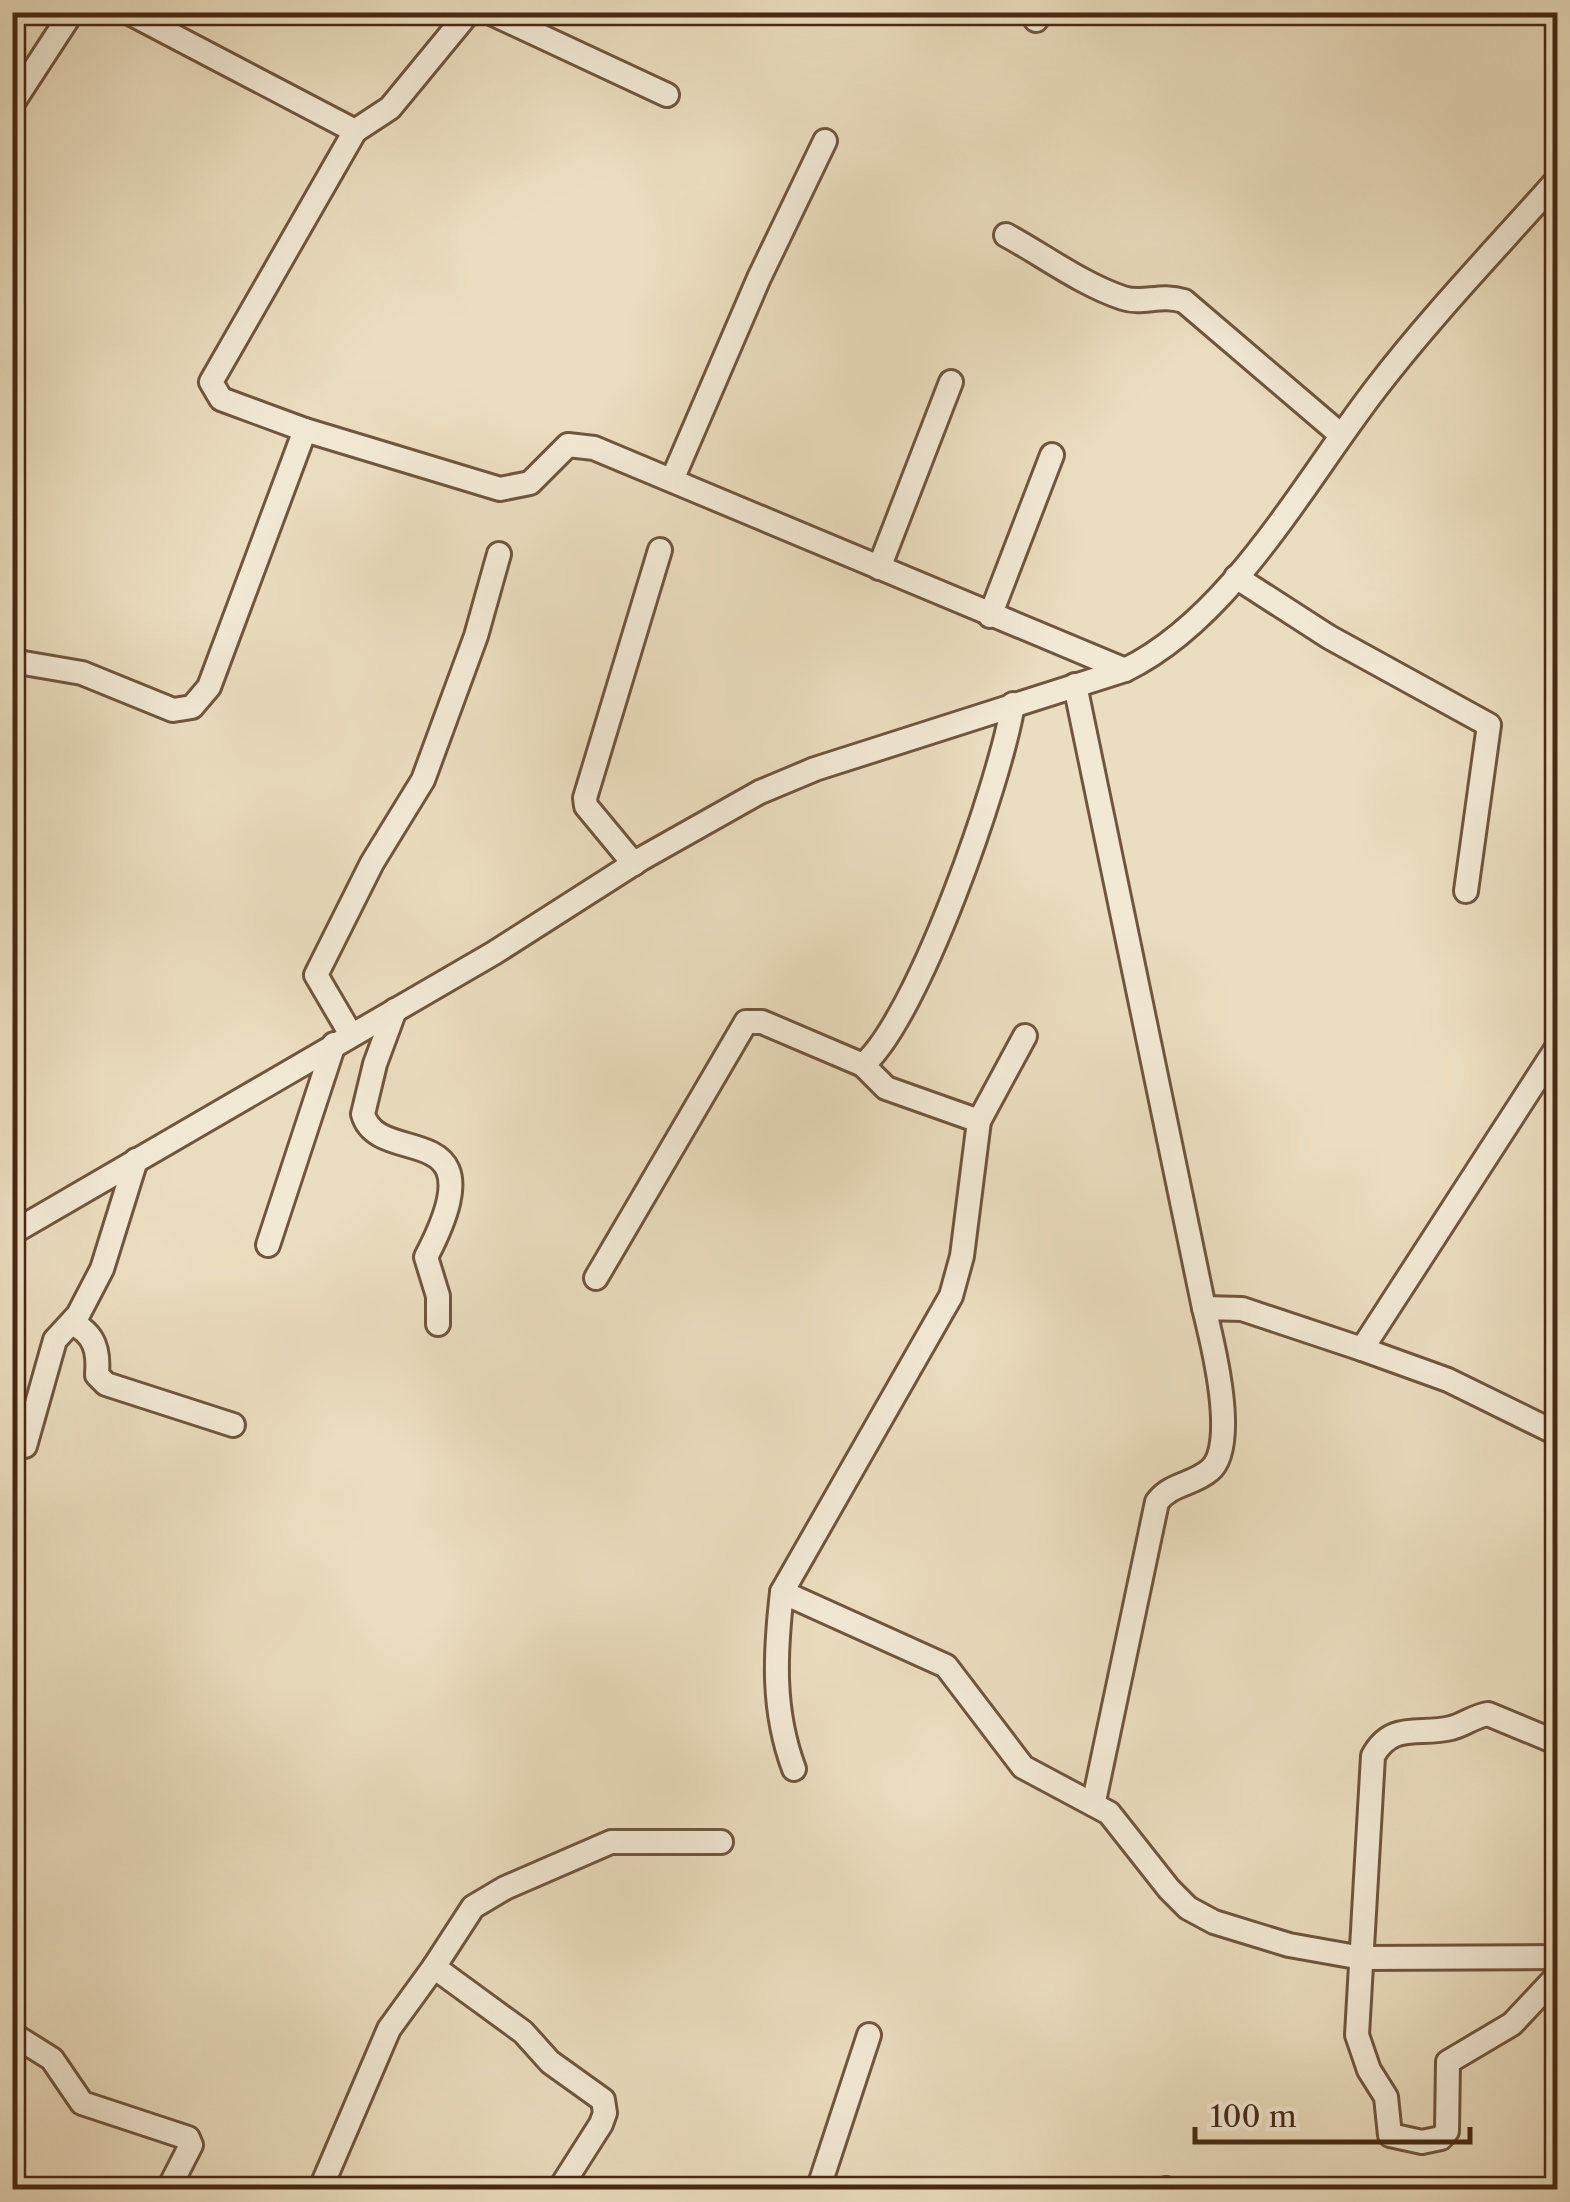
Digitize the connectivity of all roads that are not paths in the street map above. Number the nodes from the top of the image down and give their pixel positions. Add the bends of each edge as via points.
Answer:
1 (72, 12) edge
2 (128, 12) edge
3 (470, 12) edge
4 (488, 12) edge
5 (667, 95) dead end
6 (12, 104) edge
7 (355, 130) junction
8 (825, 141) dead end
9 (1558, 179) edge
10 (1006, 235) dead end
11 (951, 382) dead end
12 (305, 430) junction
13 (1342, 435) junction
14 (1052, 455) dead end
15 (672, 480) junction
16 (660, 550) dead end
17 (499, 554) dead end
18 (878, 568) junction
19 (1236, 576) junction
20 (990, 616) junction
21 (12, 661) edge
22 (1125, 670) junction
23 (1075, 685) junction
24 (1013, 704) junction
25 (634, 864) junction
26 (1466, 892) dead end
27 (395, 1010) junction
28 (1025, 1036) dead end
29 (342, 1038) junction
30 (1558, 1046) edge
31 (863, 1064) junction
32 (979, 1121) junction
33 (136, 1160) junction
34 (12, 1232) edge
35 (268, 1244) dead end
36 (596, 1278) dead end
37 (1204, 1308) junction
38 (72, 1324) junction
39 (438, 1324) dead end
40 (1362, 1349) junction
41 (233, 1425) dead end
42 (1558, 1434) edge
43 (24, 1446) dead end
44 (782, 1592) junction
45 (1558, 1743) edge
46 (794, 1769) dead end
47 (1094, 1801) junction
48 (721, 1842) dead end
49 (1558, 1957) edge
50 (1362, 1958) junction
51 (434, 1967) junction
52 (1558, 1976) edge
53 (12, 2034) edge
54 (869, 2036) dead end
55 (168, 2190) edge
56 (320, 2190) edge
57 (559, 2190) edge
58 (818, 2190) edge

1 - 6 street
2 - 7 street
3 - 7 street via 390,108
4 - 5 street
7 - 12 street via 211,382 221,398
8 - 15 street
9 - 13 street via 1446,302
10 - 13 street via 1118,297 1184,302
11 - 18 street
12 - 15 street via 500,489 530,482 568,444
12 - 21 street via 209,687 192,706 173,710 82,673
13 - 19 street
14 - 20 street
15 - 18 street
16 - 25 street via 585,798
17 - 29 street via 423,780 316,975
18 - 20 street
19 - 22 street via 1186,632
19 - 26 street via 1329,637 1489,725
20 - 22 street
22 - 23 street
23 - 24 street
23 - 37 street
24 - 25 street via 790,777
24 - 31 street via 997,774 940,925 898,1018
25 - 27 street
27 - 29 street
27 - 39 street via 363,1114 376,1133 433,1153 450,1181 445,1222 426,1257
28 - 32 street
29 - 33 street
29 - 35 street
30 - 40 street
31 - 32 street via 886,1088
31 - 36 street via 762,1022 746,1022
32 - 44 street via 951,1296
33 - 34 street
33 - 38 street via 102,1269
37 - 40 street via 1242,1309
37 - 47 street via 1220,1386 1220,1452 1210,1471 1166,1490 1157,1502
38 - 41 street via 96,1346 97,1375 106,1384
38 - 43 street via 55,1340
40 - 42 street via 1464,1387
44 - 46 street via 776,1700
44 - 47 street via 946,1666 1023,1767
45 - 50 street via 1488,1714 1452,1728 1406,1729 1380,1744 1368,1810
47 - 50 street via 1188,1908 1290,1945
48 - 51 street via 610,1842 504,1888 473,1907
49 - 50 street
50 - 52 street via 1357,2034 1386,2097 1386,2129 1398,2140 1436,2141 1444,2135 1448,2062 1512,2024
51 - 56 street via 383,2042
51 - 57 street via 603,2100 606,2113
53 - 55 street via 52,2059 82,2103 188,2138 191,2145
54 - 58 street

